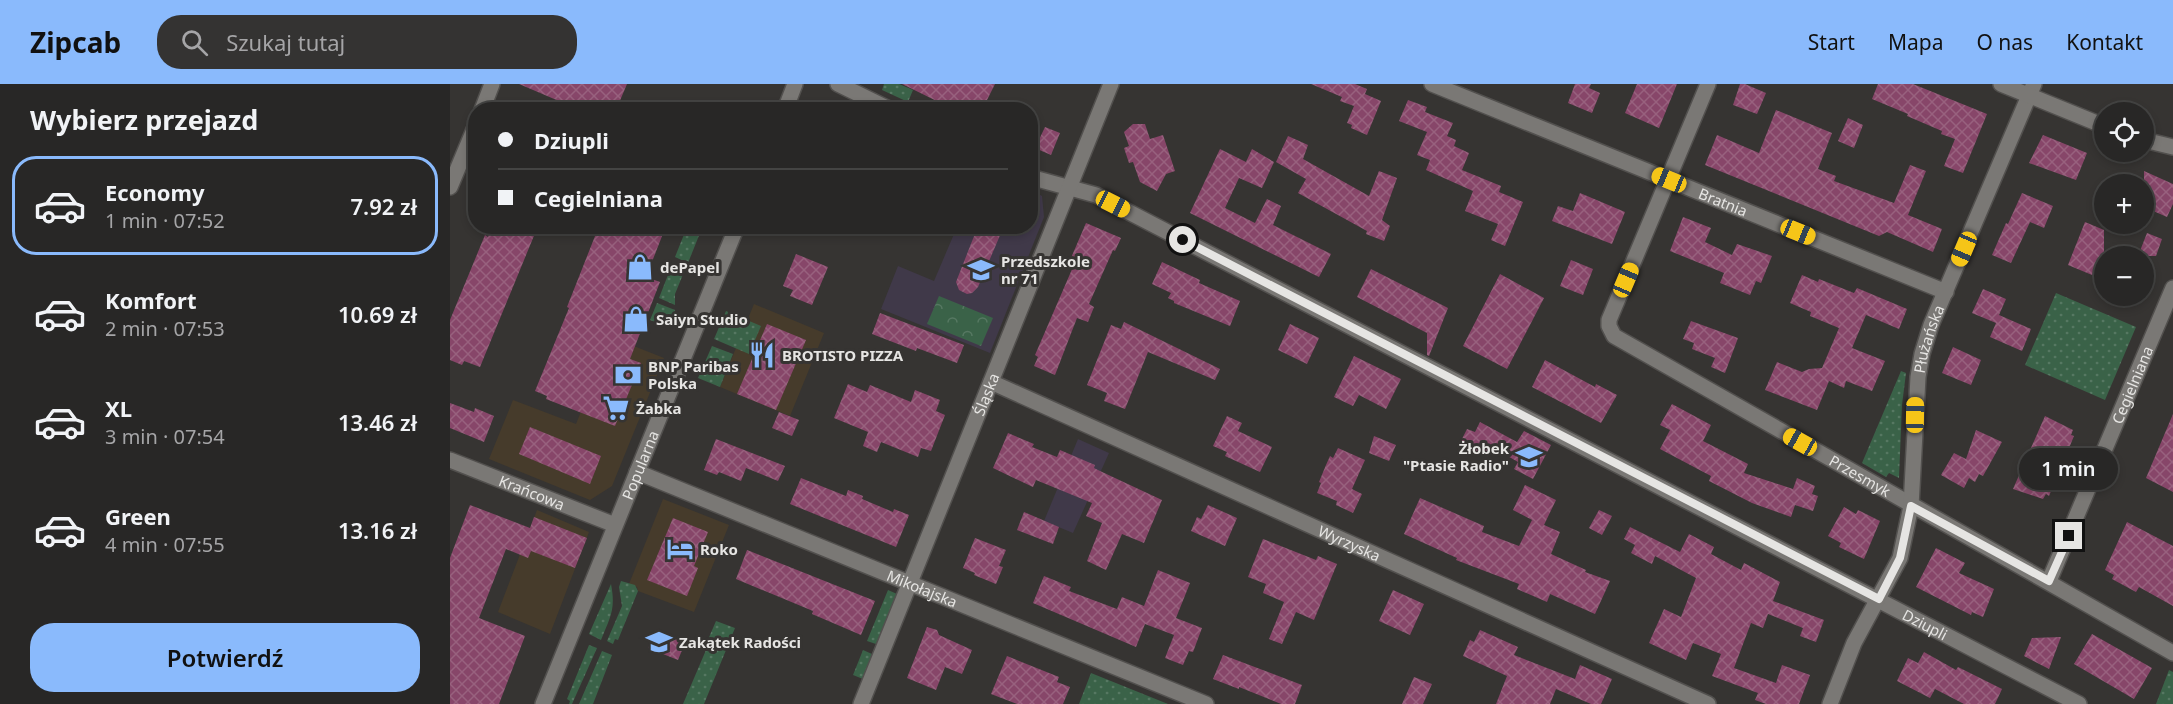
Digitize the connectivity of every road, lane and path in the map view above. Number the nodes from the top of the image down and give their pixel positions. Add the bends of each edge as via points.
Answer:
1 (492, 84) edge
2 (795, 84) edge
3 (838, 84) edge
4 (1111, 84) edge
5 (1432, 84) edge
6 (1708, 84) edge
7 (2001, 84) edge
8 (2032, 90) edge
9 (485, 102) edge
10 (787, 102) edge
11 (875, 102) edge
12 (2094, 121) edge
13 (468, 137) edge
14 (2154, 142) edge
15 (2173, 147) edge
16 (456, 155) edge
17 (1038, 179) edge
18 (1669, 180) junction
19 (450, 187) edge
20 (1070, 188) junction
21 (733, 234) edge
22 (2173, 288) edge
23 (1946, 292) junction
24 (991, 382) junction
25 (450, 460) edge
26 (637, 472) junction
27 (1911, 506) junction
28 (615, 525) junction
29 (2049, 581) junction
30 (910, 583) junction
31 (1879, 599) junction
32 (2173, 653) edge
33 (543, 704) edge
34 (861, 704) edge
35 (1206, 704) edge
36 (1708, 704) edge
37 (1830, 704) edge
38 (2079, 704) edge

1 - 9 street
2 - 10 street
3 - 11 street
4 - 20 street, Śląska
5 - 18 street, Bratnia
6 - 18 street
7 - 8 street
8 - 12 street
8 - 23 street, Płużańska
13 - 16 street
14 - 15 street
16 - 19 street
17 - 20 street, Dziupli
18 - 23 street, Bratnia
18 - 27 street, Przesmyk via 1609,320 1611,331 1620,340
20 - 24 street, Śląska
20 - 31 street, Dziupli via 1095,195
21 - 26 street, Popularna
22 - 29 street, Cegielniana
23 - 27 street, Płużańska via 1925,345 1918,377
24 - 30 street, Śląska
24 - 36 street, Wyrzyska
25 - 28 street, Krańcowa
26 - 28 street, Popularna
26 - 30 street, Mikołajska
27 - 29 street, Przesmyk
27 - 31 street, Płużańska via 1900,558
28 - 33 street, Popularna
29 - 32 street, Przesmyk
30 - 34 street, Śląska
30 - 35 street, Mikołajska
31 - 37 street, Płużańska via 1854,643
31 - 38 street, Dziupli

